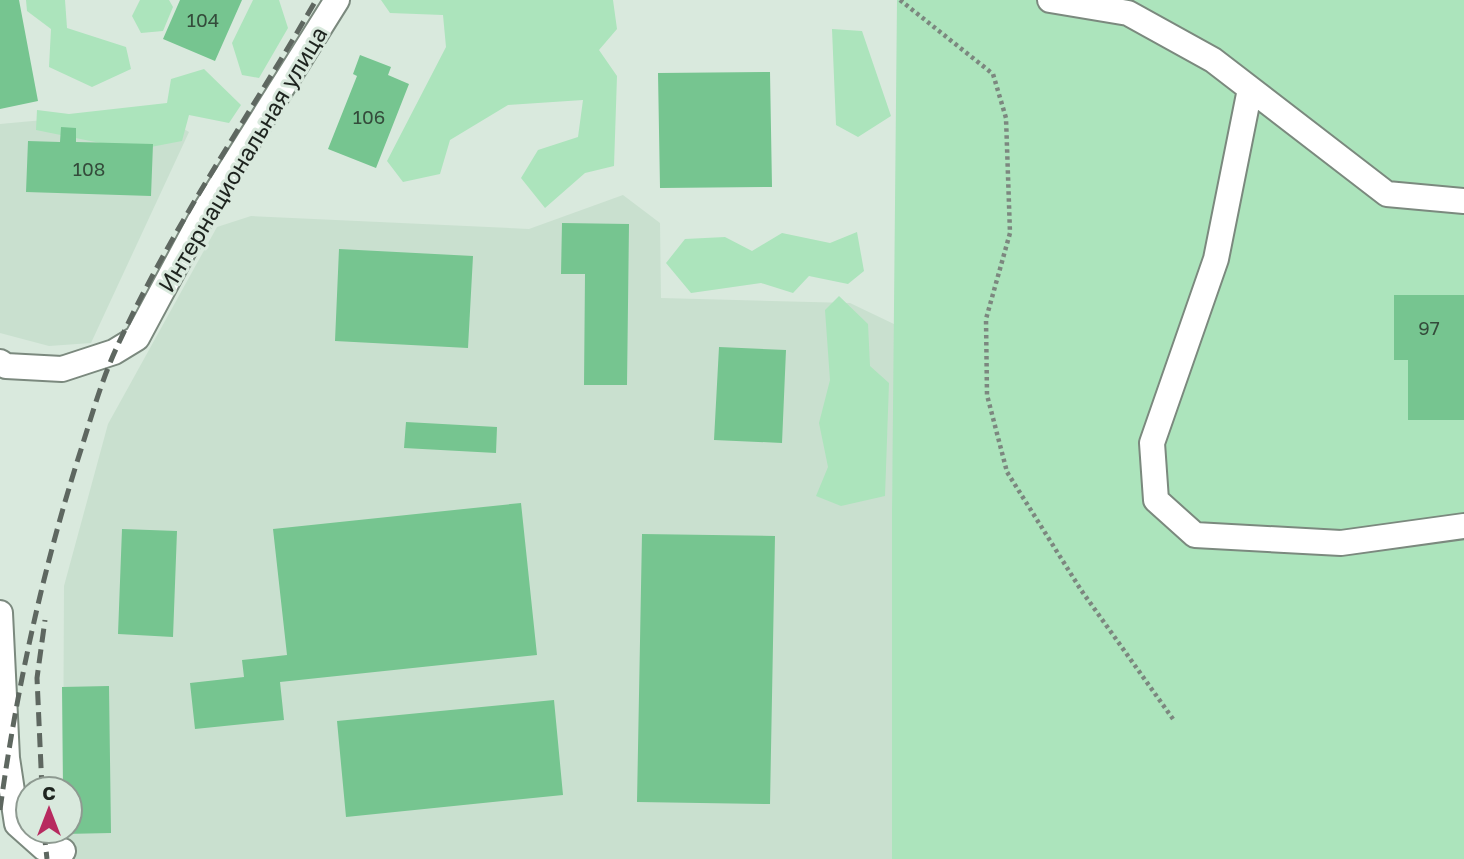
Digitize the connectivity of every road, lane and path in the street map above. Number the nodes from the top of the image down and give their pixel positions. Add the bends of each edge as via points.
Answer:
1 (337, 0) edge
2 (900, 0) edge
3 (1050, 0) edge
4 (1250, 89) junction
5 (1464, 201) edge
6 (0, 362) edge
7 (1464, 526) edge
8 (0, 613) edge
9 (1174, 719) dead end
10 (63, 851) dead end

1 - 6 street, Интернациональная улица via 206,209 136,338 114,352 62,369
2 - 9 path via 993,74 1006,118 1010,233 986,331 987,395 1007,472 1081,590
3 - 4 street via 1128,13 1213,60
4 - 5 street via 1387,194
4 - 7 street via 1216,259 1152,443 1156,500 1195,535 1341,543
8 - 10 street via 7,758 17,824 44,848

